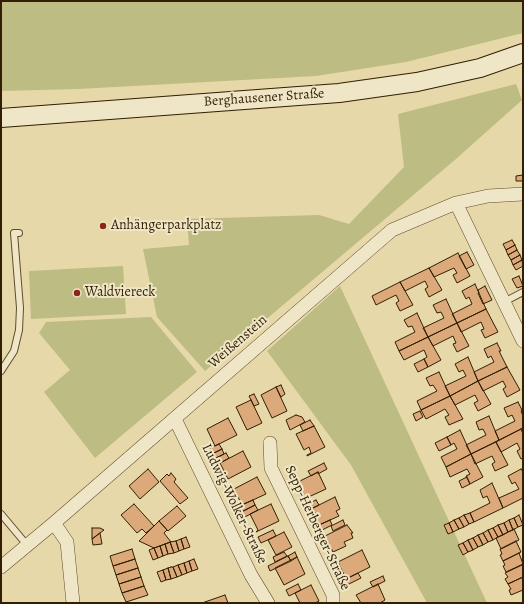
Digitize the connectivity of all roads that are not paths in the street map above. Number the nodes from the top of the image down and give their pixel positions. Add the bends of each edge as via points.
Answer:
1 (523, 53) edge
2 (1, 118) edge
3 (523, 194) edge
4 (456, 203) junction
5 (19, 233) dead end
6 (523, 292) edge
7 (504, 302) junction
8 (523, 341) edge
9 (1, 371) edge
10 (174, 419) junction
11 (270, 443) dead end
12 (1, 514) edge
13 (54, 523) junction
14 (27, 545) junction
15 (1, 567) edge
16 (72, 603) edge
17 (268, 603) edge
18 (334, 603) edge

1 - 2 main road, Berghausener Straße via 480,68 417,82 339,93
3 - 4 street, Weißenstein via 488,196
4 - 7 street
4 - 10 street, Weißenstein via 392,230
5 - 9 lane via 14,233 20,308 19,330 14,351
6 - 7 lane
7 - 8 street
10 - 13 street, Weißenstein
10 - 17 street, Ludwig-Wolker-Straße
11 - 18 street, Sepp-Herberger-Straße via 271,468 333,595
12 - 14 lane
13 - 14 street, Weißenstein
13 - 16 street via 67,542
14 - 15 street, Weißenstein

